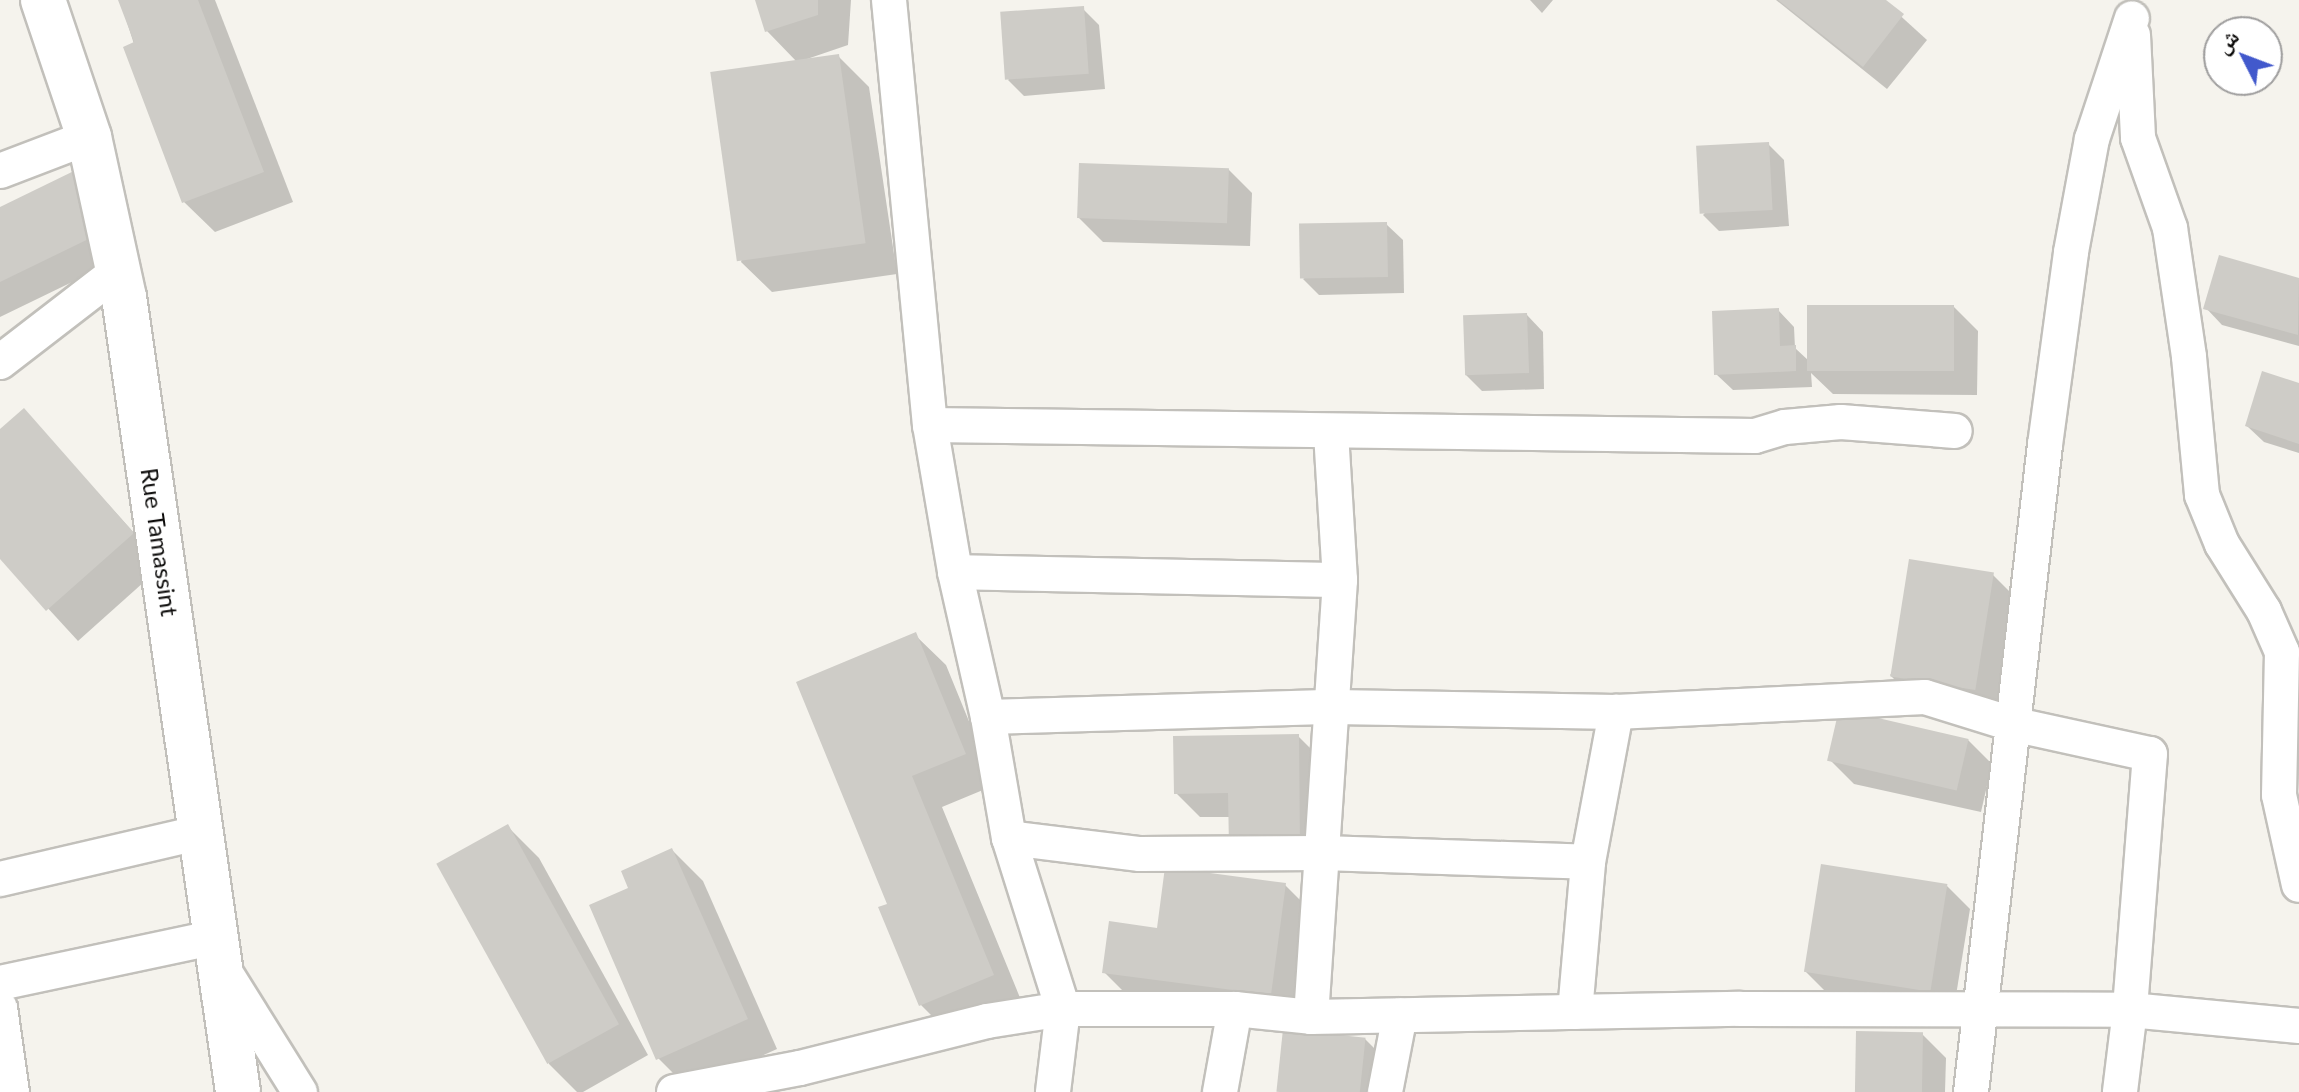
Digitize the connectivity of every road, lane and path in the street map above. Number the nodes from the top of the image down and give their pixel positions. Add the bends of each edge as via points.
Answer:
1 (43, 0) edge
2 (889, 0) edge
3 (2133, 9) edge
4 (89, 137) junction
5 (0, 171) edge
6 (118, 271) junction
7 (0, 362) edge
8 (930, 425) junction
9 (1331, 431) junction
10 (1955, 431) dead end
11 (955, 572) junction
12 (1340, 580) junction
13 (1334, 707) junction
14 (1616, 712) junction
15 (988, 717) junction
16 (2012, 724) junction
17 (202, 832) junction
18 (1009, 838) junction
19 (1323, 853) junction
20 (1588, 862) junction
21 (0, 879) edge
22 (2299, 885) edge
23 (219, 951) junction
24 (0, 983) edge
25 (0, 1008) edge
26 (1978, 1008) junction
27 (1063, 1009) junction
28 (1235, 1009) junction
29 (2130, 1010) junction
30 (1575, 1012) junction
31 (1400, 1015) junction
32 (1311, 1017) junction
33 (2299, 1026) edge
34 (12, 1092) edge
35 (238, 1092) edge
36 (300, 1092) edge
37 (674, 1092) edge
38 (1053, 1092) edge
39 (1220, 1092) edge
40 (1385, 1092) edge
41 (1971, 1092) edge
42 (2120, 1092) edge

1 - 4 main road, Rue Tamassint
2 - 8 street
3 - 16 street via 2092,139 2071,252
3 - 22 street via 2138,138 2170,228 2202,495 2222,544 2264,611 2282,652 2279,795
4 - 5 street
4 - 6 main road, Rue Tamassint
6 - 7 street
6 - 17 main road, Rue Tamassint
8 - 9 street
8 - 11 street
9 - 10 street via 1755,436 1785,427 1841,422
9 - 12 street
11 - 12 street
11 - 15 street
12 - 13 street
13 - 14 street
13 - 15 street
13 - 19 street
14 - 16 street via 1925,697
14 - 20 street
15 - 18 street
16 - 26 street
16 - 29 street via 2150,754
17 - 21 street
17 - 23 main road, Rue Tamassint
18 - 19 street via 1140,854
18 - 27 street
19 - 20 street
19 - 32 street
20 - 30 street
23 - 24 street
23 - 35 main road, Rue Tamassint
23 - 36 street
25 - 34 street
26 - 29 street
26 - 30 street
26 - 41 street
27 - 28 street
27 - 37 street
27 - 38 street
28 - 32 street
28 - 39 street
29 - 33 street
29 - 42 street
30 - 31 street
31 - 32 street
31 - 40 street

